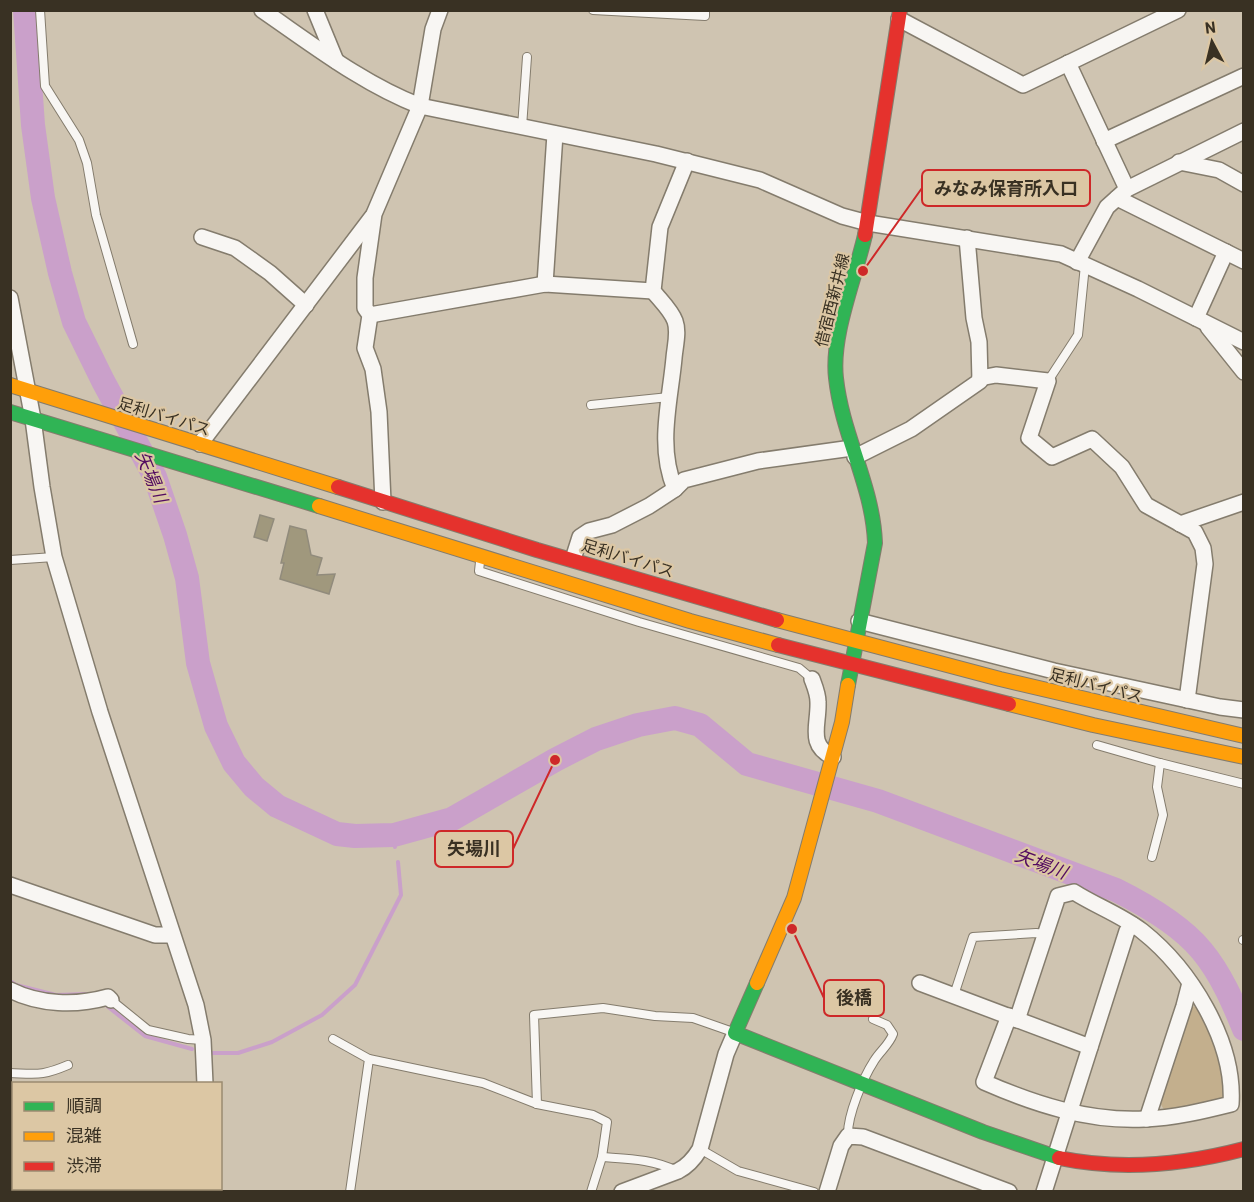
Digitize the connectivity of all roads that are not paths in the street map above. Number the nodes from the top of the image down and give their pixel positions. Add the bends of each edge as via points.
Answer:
1 (40, 10) edge
2 (262, 10) edge
3 (315, 10) edge
4 (440, 10) edge
5 (593, 10) edge
6 (705, 10) edge
7 (1178, 10) edge
8 (899, 15) edge
9 (527, 57) dead end
10 (336, 61) junction
11 (1068, 63) junction
12 (1244, 76) edge
13 (420, 106) junction
14 (522, 127) junction
15 (1244, 131) edge
16 (555, 134) junction
17 (1104, 141) junction
18 (687, 161) junction
19 (1179, 162) junction
20 (1244, 184) edge
21 (1122, 194) junction
22 (374, 214) junction
23 (868, 223) junction
24 (202, 237) dead end
25 (967, 238) junction
26 (1226, 252) junction
27 (1244, 261) edge
28 (1081, 263) junction
29 (545, 284) junction
30 (653, 291) junction
31 (306, 305) junction
32 (12, 307) edge
33 (370, 315) junction
34 (1200, 320) junction
35 (1244, 342) edge
36 (133, 344) dead end
37 (1244, 372) edge
38 (980, 378) junction
39 (1048, 381) junction
40 (10, 385) edge
41 (27, 390) junction
42 (669, 397) junction
43 (591, 405) dead end
44 (10, 412) edge
45 (33, 419) junction
46 (200, 444) junction
47 (854, 453) junction
48 (675, 489) junction
49 (383, 502) junction
50 (1244, 502) edge
51 (1180, 524) junction
52 (481, 556) junction
53 (54, 557) junction
54 (573, 559) junction
55 (10, 560) edge
56 (860, 621) junction
57 (855, 642) junction
58 (851, 665) junction
59 (812, 679) joint
60 (1187, 700) junction
61 (1113, 706) junction
62 (1244, 710) edge
63 (1244, 723) edge
64 (1093, 725) junction
65 (1244, 736) edge
66 (1097, 745) dead end
67 (833, 757) junction
68 (1244, 758) edge
69 (1160, 763) junction
70 (1244, 771) edge
71 (1244, 784) edge
72 (1152, 857) dead end
73 (10, 885) edge
74 (1133, 925) junction
75 (1046, 934) junction
76 (172, 935) junction
77 (920, 983) dead end
78 (1190, 983) junction
79 (10, 990) edge
80 (954, 994) junction
81 (111, 1000) joint
82 (1013, 1018) junction
83 (873, 1019) dead end
84 (735, 1033) junction
85 (333, 1039) dead end
86 (203, 1040) junction
87 (1090, 1047) junction
88 (369, 1059) junction
89 (68, 1065) dead end
90 (10, 1073) edge
91 (205, 1082) edge
92 (863, 1084) junction
93 (537, 1104) junction
94 (1070, 1112) junction
95 (1147, 1119) junction
96 (848, 1136) junction
97 (699, 1149) junction
98 (1244, 1149) edge
99 (602, 1157) junction
100 (1056, 1157) junction
101 (678, 1171) junction
102 (967, 1185) edge
103 (10, 1186) edge
104 (12, 1191) edge
105 (350, 1191) edge
106 (591, 1191) edge
107 (622, 1191) edge
108 (814, 1191) edge
109 (827, 1191) edge
110 (1009, 1191) edge
111 (1044, 1191) edge

1 - 36 lane via 45,86 79,140 87,163 96,215
2 - 10 street
3 - 10 street
4 - 13 street
5 - 6 lane via 705,16
7 - 11 street
8 - 11 street via 1023,85
8 - 23 main road, 借宿西新井線
9 - 14 lane
10 - 13 street via 394,96
11 - 17 street
12 - 17 street
13 - 14 street
13 - 22 street
14 - 16 street
15 - 19 street
16 - 18 street
16 - 29 street
17 - 21 street
18 - 23 street via 760,180 842,216
18 - 30 street via 660,227
19 - 20 street via 1219,170
19 - 21 street
21 - 26 street
21 - 28 street via 1107,207
22 - 31 street
22 - 33 street via 365,278 365,308
23 - 25 street
23 - 47 main road, 借宿西新井線 via 837,338 835,360
24 - 31 street via 235,249
25 - 28 street via 1061,254
25 - 38 street
26 - 27 street
26 - 34 street
28 - 34 street
28 - 39 lane via 1078,335
29 - 30 street
29 - 33 street
30 - 42 street via 676,323
31 - 46 street
32 - 41 street
33 - 49 street via 365,348 373,369 379,412
34 - 35 street
34 - 37 street
38 - 39 street via 996,375
38 - 47 street via 912,429
39 - 51 street via 1029,438 1052,457 1092,439 1122,467 1146,504
40 - 41 main road, 足利バイパス
41 - 45 street
41 - 46 main road, 足利バイパス
42 - 43 lane
42 - 48 street via 666,452
44 - 45 main road
45 - 52 main road
45 - 53 street
46 - 49 main road, 足利バイパス
47 - 48 street via 758,461 684,480
47 - 56 main road, 借宿西新井線 via 875,533
48 - 54 street via 612,525 580,537
49 - 54 main road, 足利バイパス
50 - 51 street
51 - 60 street via 1195,532 1205,564
52 - 58 main road via 690,621
52 - 59 lane via 478,572 799,668
53 - 55 lane
53 - 76 street
54 - 57 main road, 足利バイパス
56 - 57 main road, 借宿西新井線
56 - 60 street
57 - 58 main road, 借宿西新井線
57 - 61 main road, 足利バイパス
58 - 64 main road
58 - 67 main road, 借宿西新井線
59 - 67 street via 818,703 817,741 823,752
60 - 62 street
61 - 63 main road
61 - 65 main road, 足利バイパス
64 - 68 main road
64 - 70 main road
66 - 69 lane
67 - 84 main road, 借宿西新井線 via 794,898
69 - 71 lane
69 - 72 lane via 1157,787 1163,815
73 - 76 street via 154,935
74 - 75 street via 1074,892 1058,896
74 - 78 street via 1169,955
74 - 87 street via 1127,932
75 - 80 lane via 973,937
75 - 82 street
76 - 86 street via 196,1005
77 - 80 street
78 - 95 street
78 - 95 street via 1221,1040 1231,1104
79 - 81 street via 51,1003 108,997
80 - 82 street
81 - 86 lane via 148,1030
82 - 87 street
82 - 94 street via 984,1082
83 - 92 lane via 887,1025 893,1034
84 - 92 main road
84 - 93 lane via 693,1018 603,1008 534,1015
84 - 97 street
85 - 88 lane
86 - 91 street
87 - 94 street
88 - 93 lane via 483,1083
88 - 105 lane
89 - 90 lane via 39,1075
92 - 96 lane
92 - 100 main road
93 - 99 lane via 593,1115 606,1122
94 - 95 street
94 - 100 street
96 - 102 street via 863,1137
96 - 109 street
97 - 101 street via 686,1167
97 - 108 lane via 738,1171
98 - 100 main road via 1147,1166
99 - 101 lane via 662,1163
99 - 106 lane
100 - 111 street
101 - 107 street
102 - 110 street
103 - 104 lane

